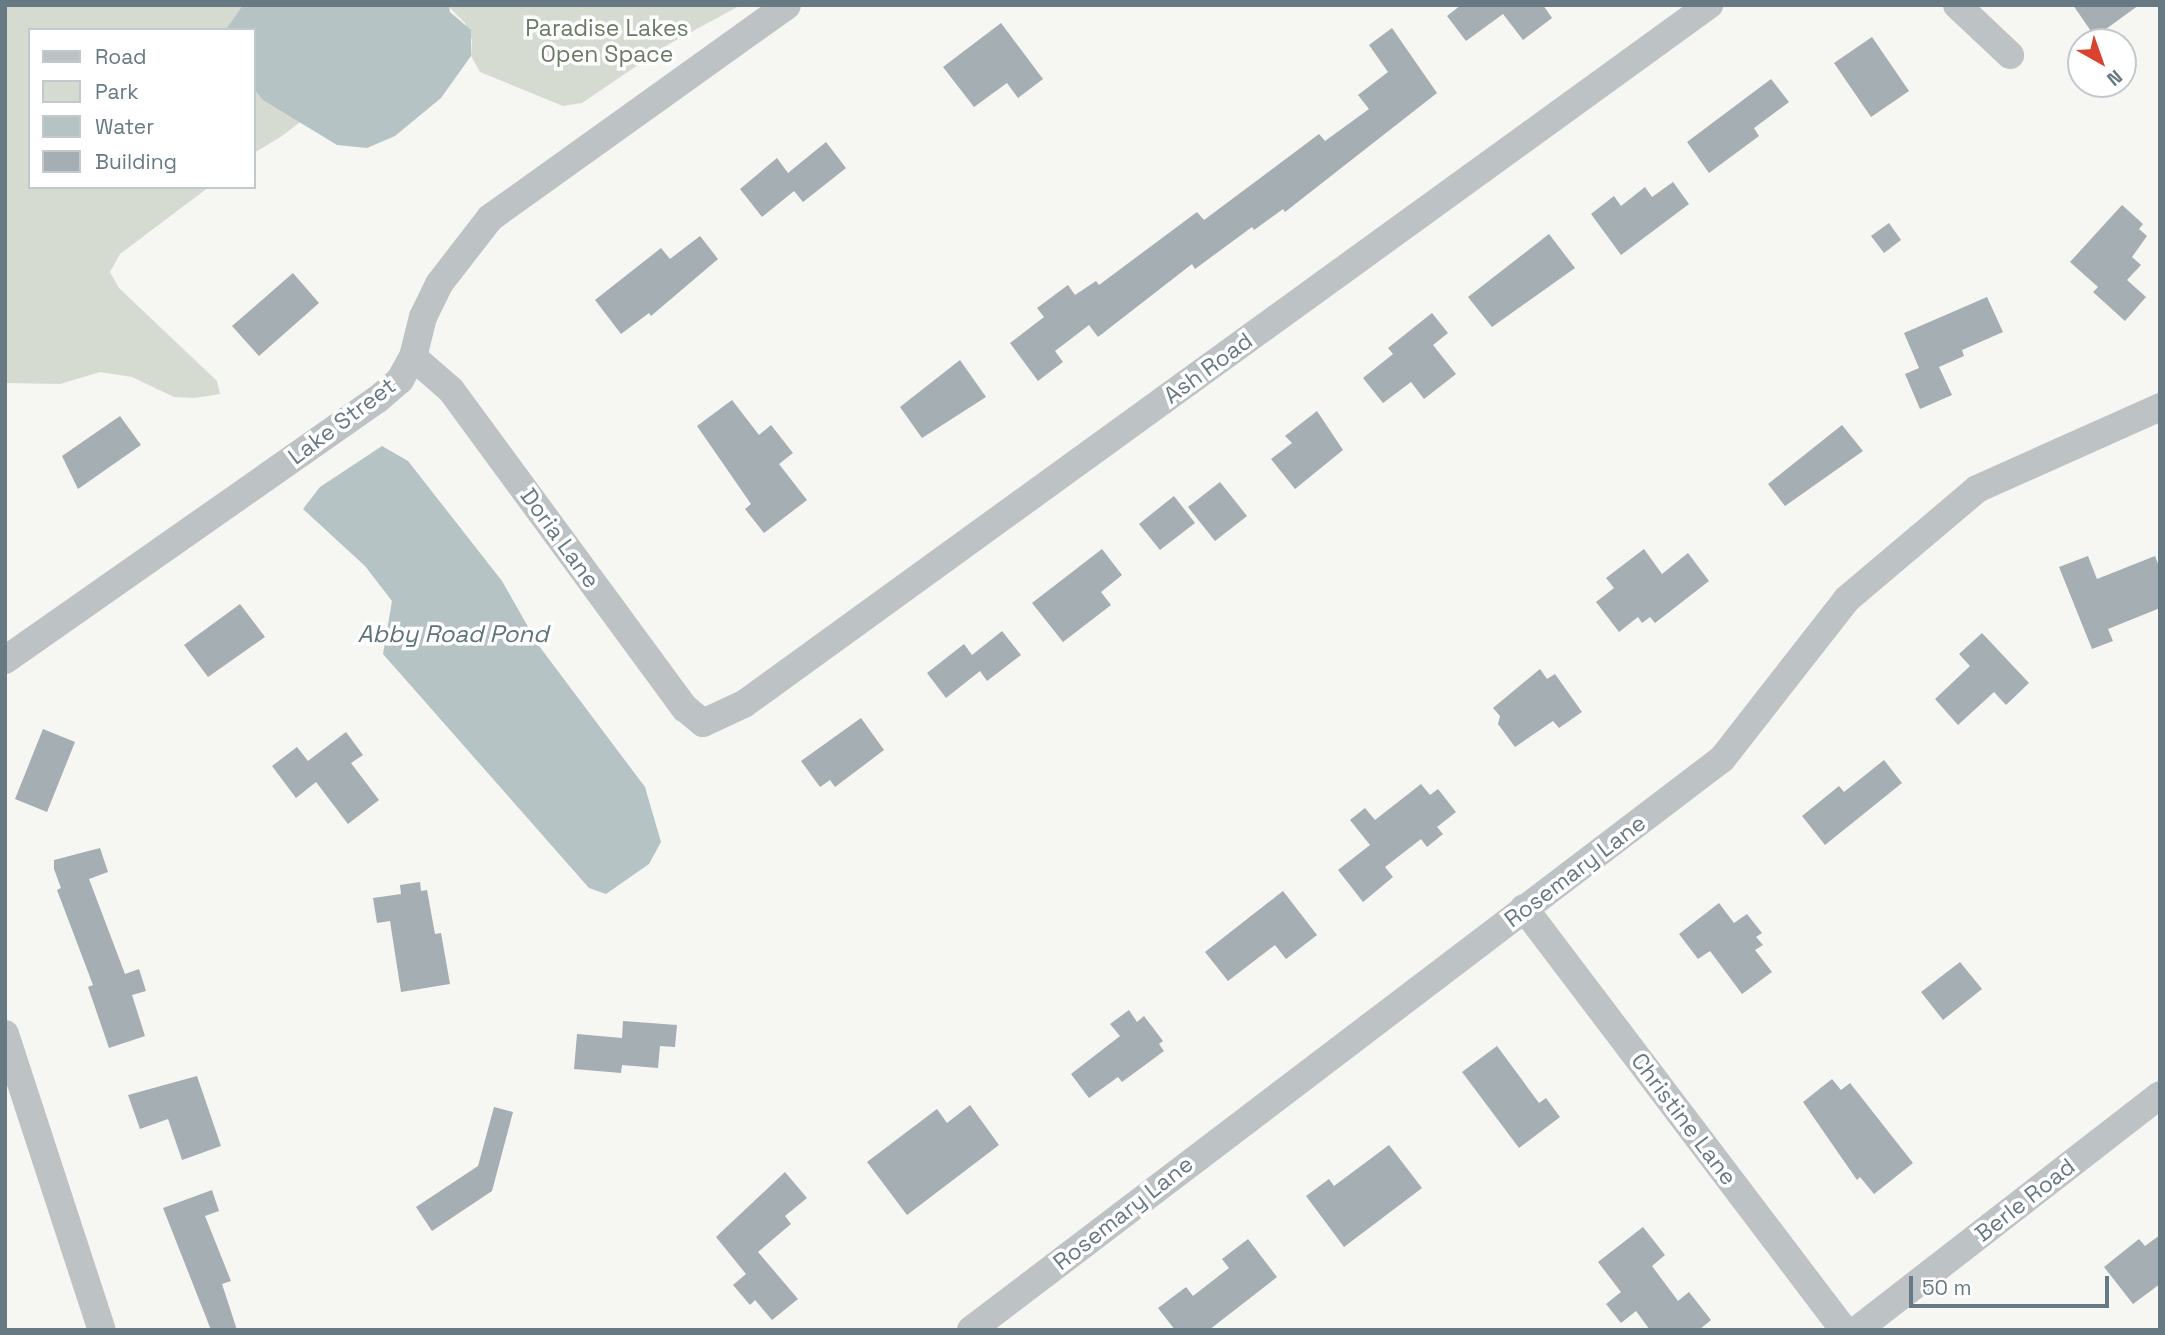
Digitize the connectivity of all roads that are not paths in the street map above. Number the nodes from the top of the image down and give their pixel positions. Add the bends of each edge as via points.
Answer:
1 (787, 5) edge
2 (1709, 5) edge
3 (1957, 5) edge
4 (2010, 55) dead end
5 (413, 357) junction
6 (2160, 407) edge
7 (5, 660) edge
8 (703, 723) joint
9 (1524, 908) junction
10 (5, 1034) edge
11 (2160, 1095) edge
12 (102, 1330) edge
13 (971, 1330) edge
14 (1844, 1330) edge
15 (1857, 1330) edge

1 - 5 street, Lake Street via 490,218 439,284 423,317
2 - 8 street, Ash Road via 744,704
3 - 4 street
5 - 7 street, Lake Street via 400,380 378,399
5 - 8 street, Doria Lane via 451,390 685,708
6 - 9 street, Rosemary Lane via 1977,489 1909,542 1847,599 1722,759
9 - 13 street, Rosemary Lane
9 - 14 street, Christine Lane
10 - 12 street
11 - 15 street, Berle Road

